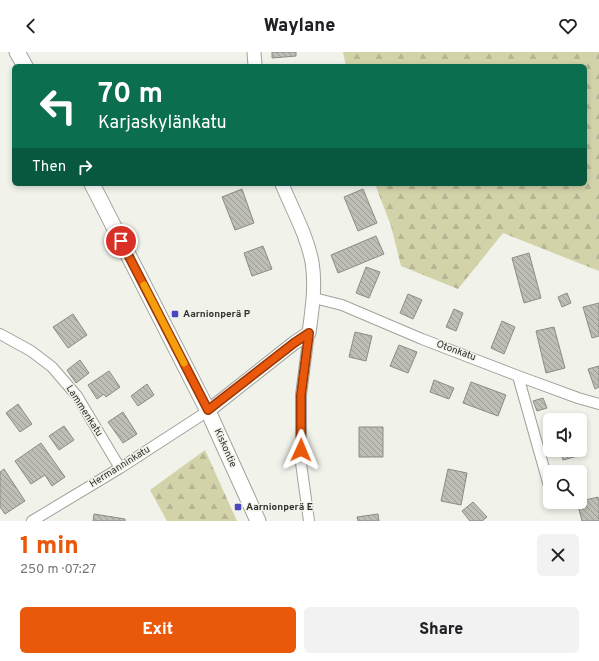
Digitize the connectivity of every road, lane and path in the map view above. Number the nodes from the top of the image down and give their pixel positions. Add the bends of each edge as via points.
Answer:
1 (17, 52) edge
2 (254, 52) edge
3 (24, 64) edge
4 (255, 64) edge
5 (93, 186) edge
6 (283, 186) edge
7 (314, 298) junction
8 (309, 333) junction
9 (0, 334) edge
10 (518, 376) junction
11 (599, 404) edge
12 (208, 410) junction
13 (543, 465) edge
14 (120, 468) junction
15 (32, 521) edge
16 (258, 521) edge
17 (309, 521) edge

1 - 3 main road
2 - 4 street
5 - 12 main road, Kiskontie
6 - 7 street via 312,262
7 - 8 street
7 - 10 street, Otonkatu via 342,305
8 - 12 street
8 - 17 street via 301,395 301,463
9 - 14 street, Lammenkatu via 52,367 77,396
10 - 11 street, Otonkatu
10 - 13 street
12 - 14 street, Hermanninkatu
12 - 16 main road, Kiskontie
14 - 15 street, Hermanninkatu

